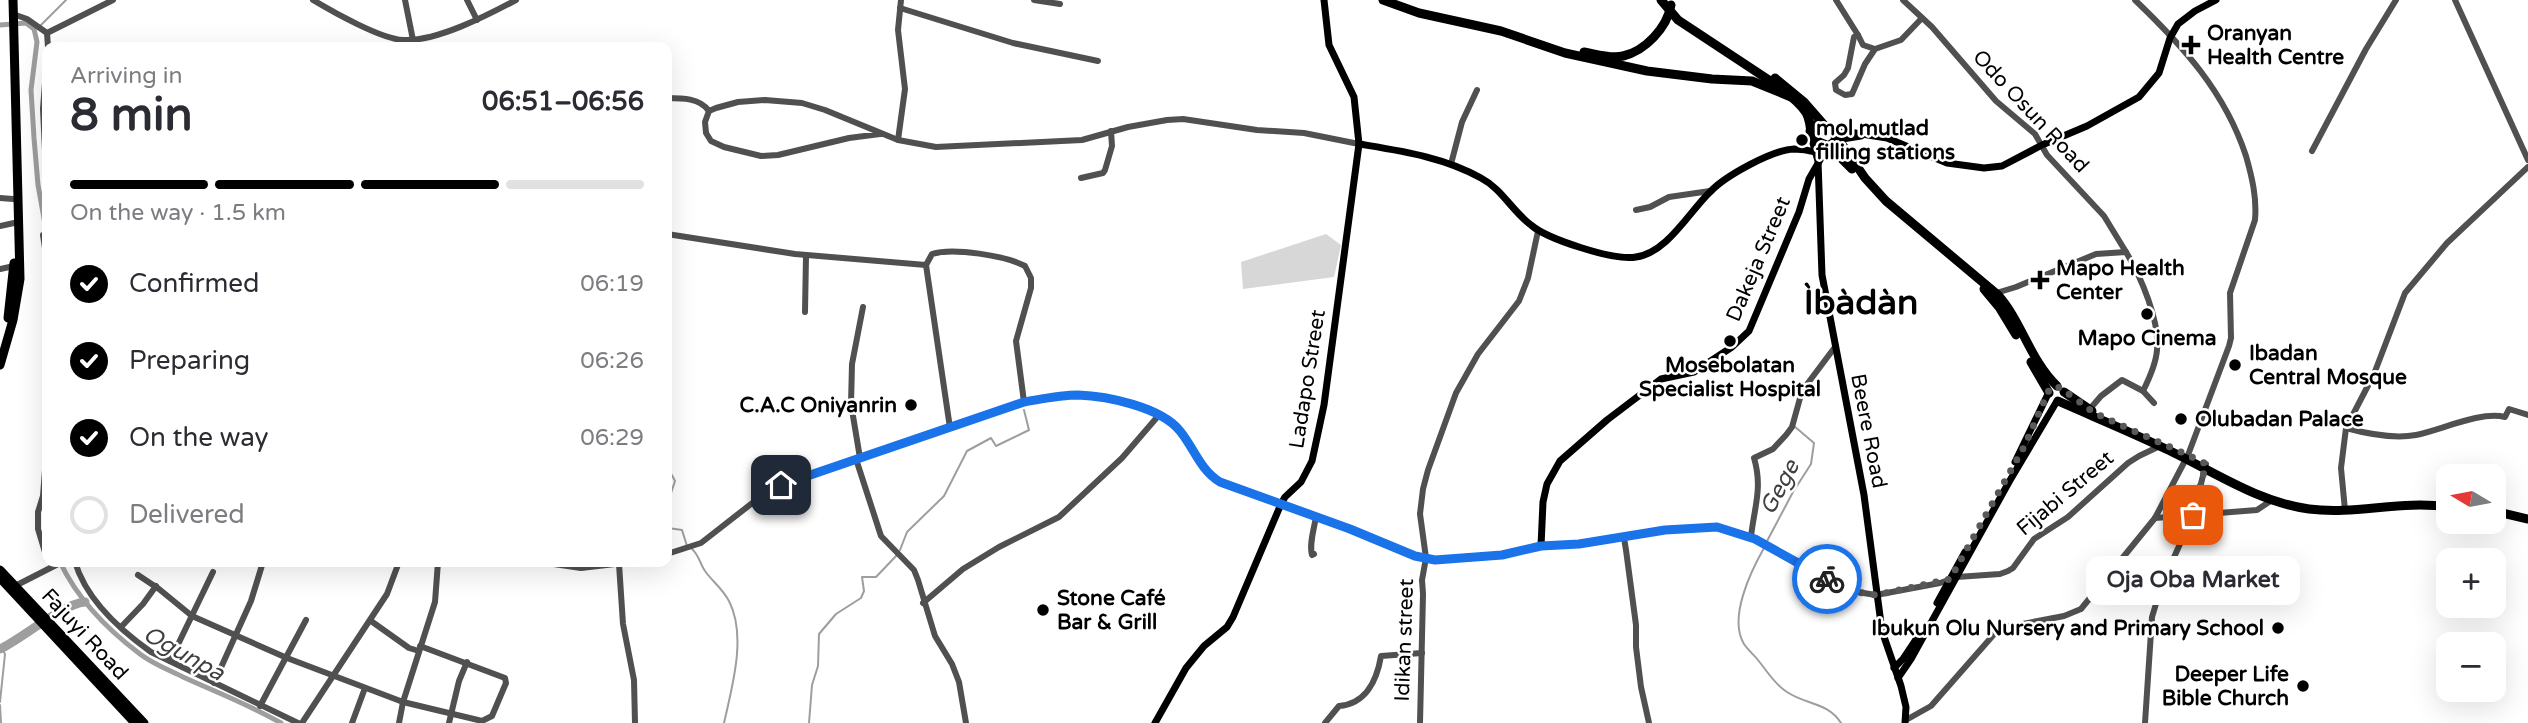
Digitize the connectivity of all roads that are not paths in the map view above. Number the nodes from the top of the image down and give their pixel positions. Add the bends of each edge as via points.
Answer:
1 (113, 0) edge
2 (313, 0) edge
3 (405, 0) edge
4 (467, 0) edge
5 (516, 0) edge
6 (1034, 0) edge
7 (1324, 0) edge
8 (1382, 0) edge
9 (1398, 0) edge
10 (1661, 0) edge
11 (1836, 0) edge
12 (1903, 0) edge
13 (2135, 0) edge
14 (2216, 0) edge
15 (2396, 0) edge
16 (2455, 0) edge
17 (900, 4) edge
18 (1060, 4) dead end
19 (1670, 4) edge
20 (1419, 10) junction
21 (10, 14) edge
22 (1922, 18) junction
23 (477, 20) junction
24 (42, 29) junction
25 (1858, 35) junction
26 (2171, 35) junction
27 (413, 40) junction
28 (46, 42) edge
29 (1875, 49) junction
30 (1574, 53) junction
31 (1098, 61) dead end
32 (1477, 90) dead end
33 (1794, 97) junction
34 (672, 99) edge
35 (709, 111) junction
36 (1827, 128) junction
37 (1111, 131) junction
38 (880, 134) junction
39 (1810, 134) junction
40 (1868, 135) junction
41 (898, 140) junction
42 (1834, 142) junction
43 (1359, 144) junction
44 (2042, 145) junction
45 (1794, 149) junction
46 (2312, 151) dead end
47 (1815, 152) junction
48 (2528, 160) edge
49 (1818, 161) junction
50 (1451, 164) junction
51 (2528, 167) edge
52 (1081, 178) dead end
53 (1710, 191) junction
54 (0, 198) edge
55 (13, 199) junction
56 (1636, 210) dead end
57 (14, 223) junction
58 (0, 226) edge
59 (1538, 231) junction
60 (672, 235) edge
61 (2126, 252) junction
62 (806, 256) junction
63 (926, 265) junction
64 (14, 266) junction
65 (0, 269) edge
66 (1993, 294) junction
67 (863, 307) dead end
68 (5, 309) edge
69 (805, 312) dead end
70 (2, 347) edge
71 (1835, 347) junction
72 (0, 365) edge
73 (2061, 389) junction
74 (2143, 391) junction
75 (2049, 393) junction
76 (2057, 401) junction
77 (1024, 402) junction
78 (2154, 403) dead end
79 (2089, 410) junction
80 (1159, 415) junction
81 (2528, 415) edge
82 (950, 428) junction
83 (2346, 428) junction
84 (2027, 446) junction
85 (2160, 446) junction
86 (2187, 457) junction
87 (858, 459) junction
88 (2206, 466) junction
89 (42, 499) edge
90 (2272, 500) junction
91 (2436, 503) edge
92 (1281, 504) junction
93 (2303, 505) junction
94 (2345, 507) junction
95 (2506, 513) edge
96 (2193, 515) junction
97 (1315, 517) junction
98 (2155, 518) junction
99 (2506, 519) edge
100 (2528, 519) edge
101 (2528, 525) edge
102 (1618, 537) junction
103 (42, 538) edge
104 (1753, 538) junction
105 (1541, 546) junction
106 (672, 552) edge
107 (1314, 554) dead end
108 (1426, 558) junction
109 (44, 567) edge
110 (77, 567) edge
111 (262, 567) edge
112 (397, 567) edge
113 (438, 567) edge
114 (619, 567) edge
115 (0, 570) edge
116 (213, 572) dead end
117 (138, 575) dead end
118 (1953, 578) junction
119 (5, 585) edge
120 (156, 586) junction
121 (1876, 595) junction
122 (923, 603) junction
123 (192, 616) junction
124 (306, 620) dead end
125 (371, 621) junction
126 (44, 622) junction
127 (121, 627) junction
128 (236, 634) junction
129 (419, 648) junction
130 (1422, 653) junction
131 (287, 658) junction
132 (170, 660) junction
133 (467, 662) junction
134 (1894, 668) junction
135 (333, 674) junction
136 (1898, 678) junction
137 (214, 682) junction
138 (365, 688) junction
139 (403, 702) junction
140 (260, 706) junction
141 (452, 714) junction
142 (1905, 721) edge
143 (135, 723) edge
144 (144, 723) edge
145 (300, 723) edge
146 (352, 723) edge
147 (399, 723) edge
148 (449, 723) edge
149 (635, 723) edge
150 (966, 723) edge
151 (1155, 723) edge
152 (1325, 723) edge
153 (1420, 723) edge
154 (1649, 723) edge
155 (2145, 723) edge

1 - 24 street
2 - 27 street via 378,33
3 - 27 street
4 - 23 street
5 - 23 street
6 - 18 street
7 - 43 main road, Ladapo Street via 1329,46 1354,97
8 - 20 highway
9 - 20 highway
10 - 19 highway
11 - 25 street
12 - 22 street, Odo Osun Road
13 - 26 street
14 - 26 main road via 2188,15
15 - 46 street
16 - 48 street
17 - 31 street via 1038,49
17 - 41 street via 898,30 905,89
19 - 30 highway via 1658,33 1632,53 1613,57
19 - 33 highway
20 - 30 highway via 1490,22
21 - 24 street
21 - 55 highway
21 - 70 highway via 20,266 16,307
22 - 29 street via 1901,40
22 - 44 street, Odo Osun Road via 1996,102 2029,128
23 - 27 street
24 - 28 street
25 - 29 street via 1863,46
25 - 29 street via 1848,68 1835,83 1836,90 1852,94
26 - 44 main road via 2159,73 2139,97
26 - 86 street via 2209,80 2232,121 2250,171 2256,209 2230,293 2231,338
30 - 33 highway via 1659,73 1752,82
32 - 50 street via 1462,122
33 - 36 highway
33 - 39 highway via 1805,112
34 - 35 street via 697,102
35 - 38 street via 738,102 783,100 825,110
35 - 38 street via 705,122 711,141 761,156
36 - 39 highway via 1817,125
36 - 40 main road
36 - 42 highway
37 - 41 street via 1062,143 959,148
37 - 43 street via 1183,119
37 - 52 street via 1105,170
38 - 41 street
39 - 42 highway
39 - 45 main road
39 - 47 main road
40 - 42 main road
40 - 44 main road via 1887,138 1947,163 1984,168 2001,166
42 - 49 main road
42 - 66 highway via 1904,220
43 - 50 main road
43 - 92 main road, Ladapo Street via 1324,405 1312,461
44 - 61 street, Odo Osun Road via 2100,210
45 - 47 main road
45 - 53 main road via 1768,156
47 - 49 main road
49 - 71 main road, Beere Road via 1820,252
49 - 105 main road, Dakeja Street via 1749,331 1693,372 1661,379 1560,461 1543,502
50 - 59 main road via 1488,182
51 - 83 street via 2447,243 2404,293 2371,381
53 - 56 street via 1669,197
53 - 59 main road via 1685,223 1639,257 1606,255
54 - 55 street
55 - 57 highway
57 - 58 street
57 - 64 highway
59 - 108 street, Idikan street via 1519,301 1478,354 1456,393 1428,470 1420,514
60 - 62 street
61 - 66 street via 2096,254
61 - 74 street, Odo Osun Road via 2157,332 2155,360
62 - 63 street
62 - 69 street
63 - 77 street via 932,254 949,250 1025,267 1031,288 1016,341
63 - 82 street
64 - 65 street
64 - 68 highway
66 - 73 highway via 2011,312 2042,369
66 - 75 highway
67 - 87 street via 850,404
68 - 70 highway
70 - 72 highway
71 - 104 street via 1802,391 1792,427 1773,449 1754,458 1759,498 1753,513
71 - 121 main road, Beere Road via 1862,483
73 - 75 highway via 2051,388
73 - 76 highway via 2063,398
73 - 79 highway
74 - 78 street
74 - 79 street via 2122,380
75 - 76 highway
75 - 84 main road
76 - 84 main road
76 - 85 highway
77 - 80 street via 1086,396
77 - 82 street
79 - 86 highway
80 - 92 street via 1180,430 1211,477
80 - 122 street via 1122,458 1059,517 963,569
81 - 83 street via 2509,409 2505,417 2487,415 2412,435
82 - 87 street
83 - 94 street via 2341,468
84 - 118 main road
85 - 86 highway
85 - 118 street, Fijabi Street via 2128,463 2068,517 2034,539 2013,568 2000,574
86 - 88 highway
86 - 98 street
87 - 106 street via 781,485 701,543
87 - 122 street via 881,536 914,570
88 - 90 highway
88 - 93 highway
88 - 96 street
89 - 103 street via 38,529
90 - 93 highway
90 - 96 street via 2257,510
91 - 94 highway via 2403,499
92 - 97 street
92 - 151 main road, Ladapo Street via 1233,617 1185,668
93 - 94 highway
95 - 100 highway
96 - 98 street
96 - 155 street via 2152,617
97 - 107 street via 1310,548
97 - 108 street
98 - 142 street via 2081,609 1996,632 1931,706
99 - 101 highway
102 - 104 street via 1702,526
102 - 105 street
102 - 154 street via 1623,538 1626,550
104 - 121 street via 1838,585
105 - 108 street via 1477,558
108 - 130 street, Idikan street via 1421,586
109 - 119 street
110 - 127 street via 88,591
111 - 128 street
112 - 125 street
113 - 129 street via 435,602
114 - 149 street
115 - 119 highway, Fajuyi Road
116 - 123 street
117 - 120 street
118 - 121 street, Fijabi Street
118 - 134 main road
118 - 136 main road
119 - 126 highway, Fajuyi Road
120 - 123 street
120 - 127 street
121 - 134 main road, Beere Road
122 - 150 street via 959,682
123 - 128 street
123 - 132 street
124 - 131 street
125 - 129 street via 409,648
125 - 135 street
126 - 143 highway, Fajuyi Road
126 - 144 highway, Fajuyi Road
127 - 132 street via 137,642
128 - 131 street
128 - 137 street
129 - 133 street
129 - 139 street
130 - 152 street via 1381,656 1370,688 1350,705 1339,706
130 - 153 street, Idikan street
131 - 135 street
131 - 140 street
132 - 137 street
133 - 141 street
133 - 141 street via 502,675 506,682 488,719
134 - 136 main road, Beere Road
135 - 138 street
135 - 145 street
136 - 142 main road, Beere Road
137 - 140 street
138 - 139 street
138 - 146 street
139 - 141 street
139 - 147 street
140 - 145 street
141 - 148 street

